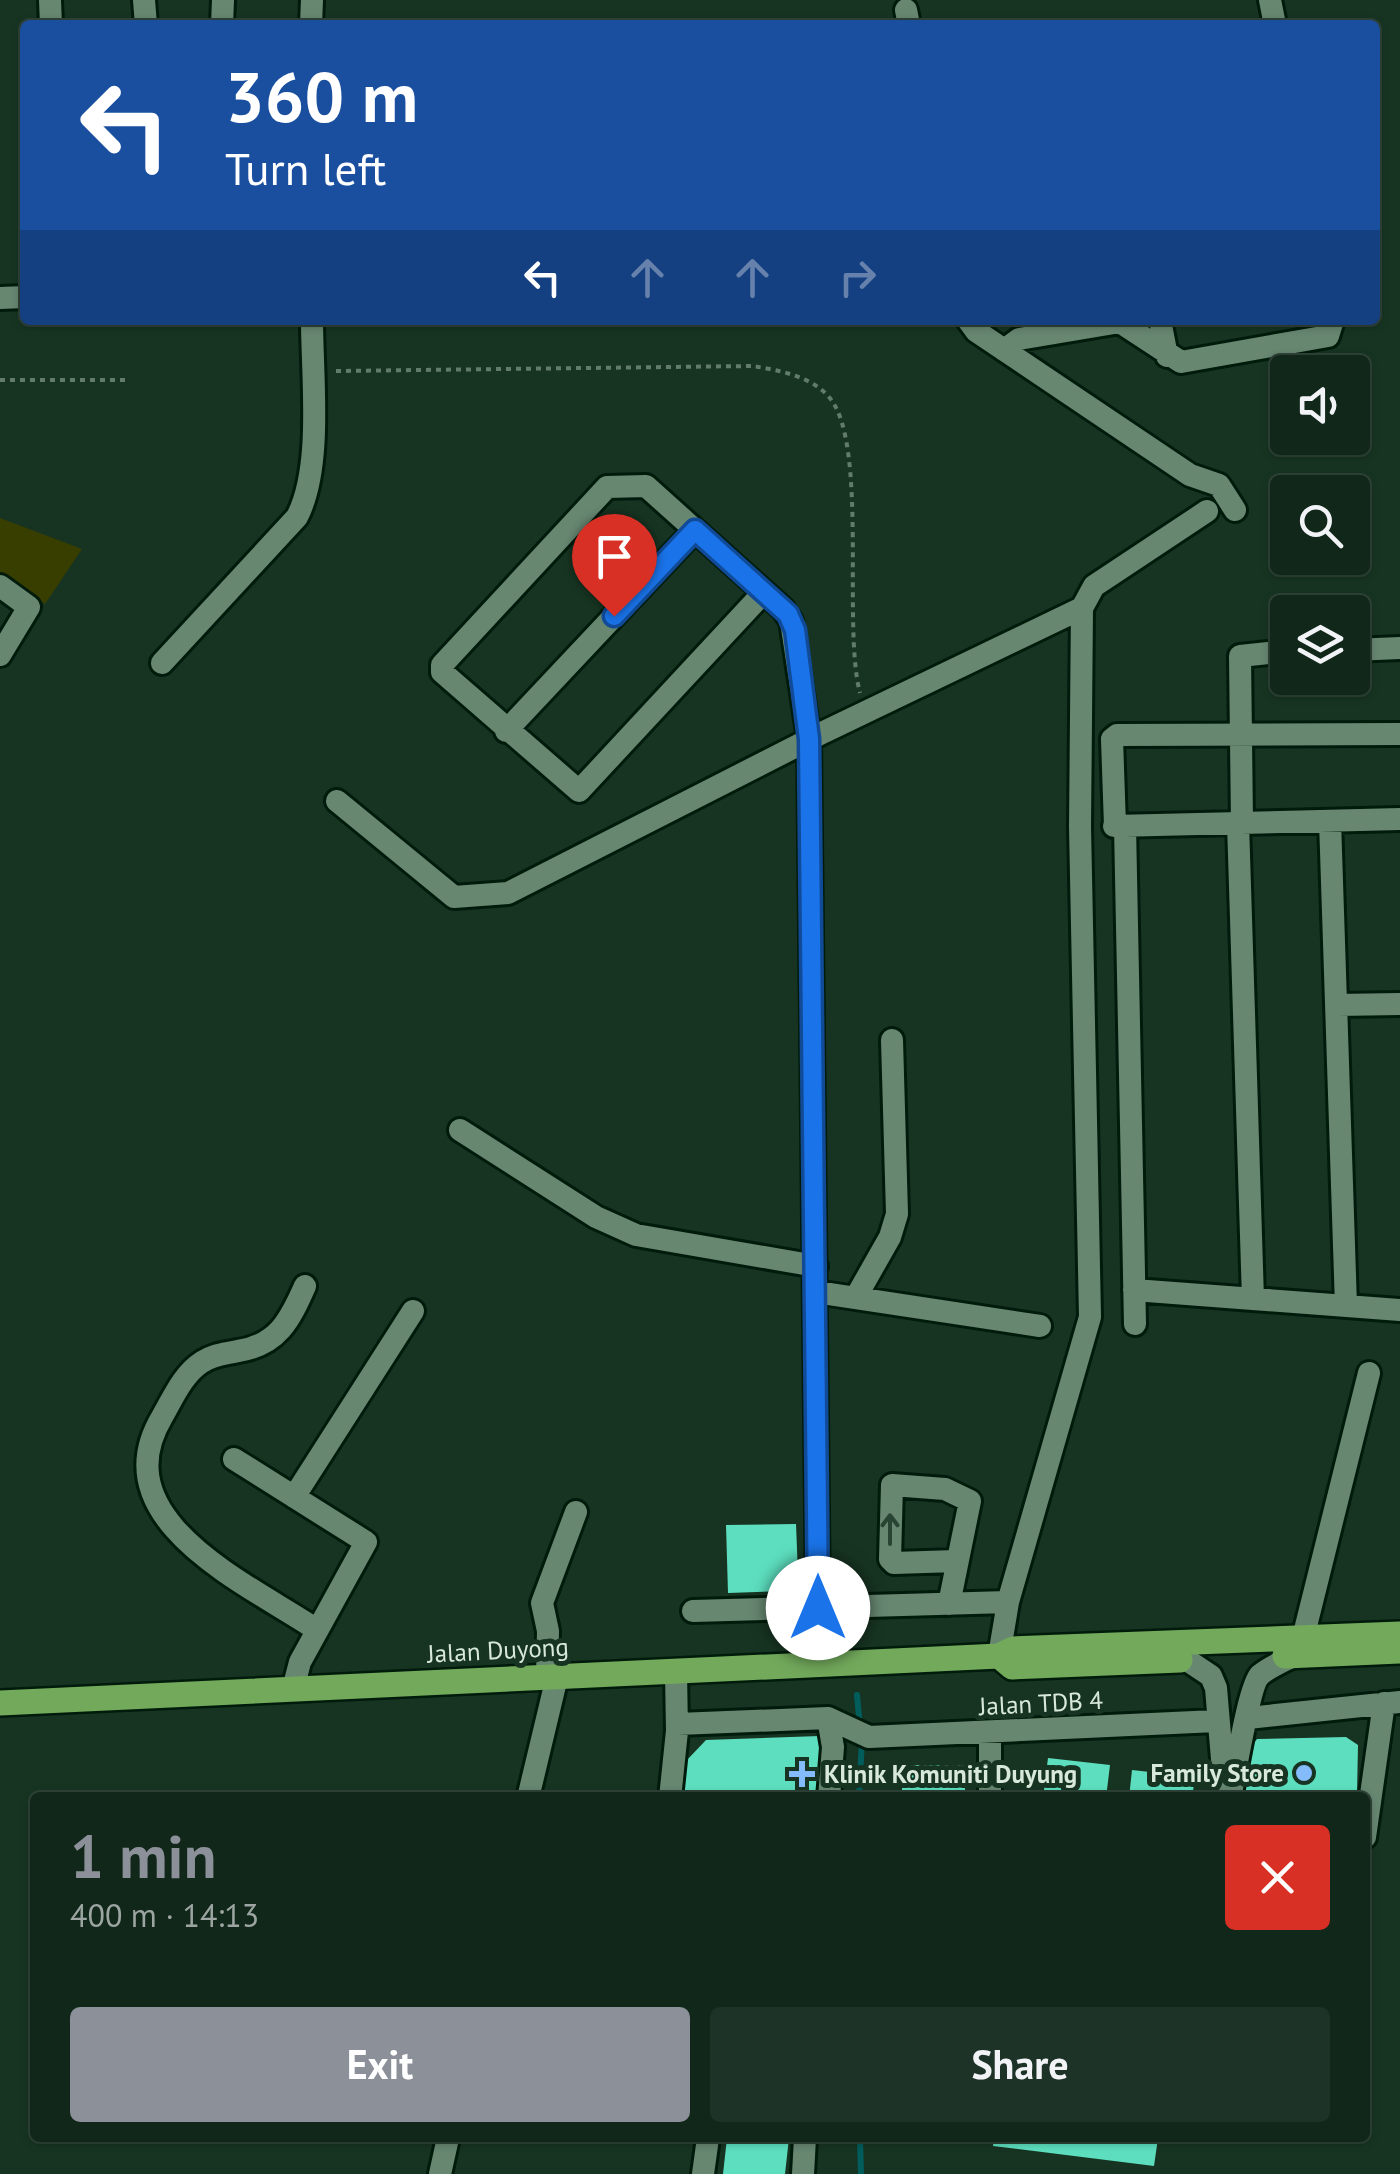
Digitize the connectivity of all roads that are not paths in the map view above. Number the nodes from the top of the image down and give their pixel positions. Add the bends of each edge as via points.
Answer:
1 (312, 325) edge
2 (974, 325) edge
3 (1102, 325) edge
4 (1130, 325) edge
5 (1161, 325) edge
6 (1331, 325) edge
7 (1004, 350) junction
8 (1166, 356) junction
9 (1207, 510) dead end
10 (1235, 510) dead end
11 (695, 530) junction
12 (0, 586) edge
13 (764, 592) junction
14 (1082, 608) junction
15 (1400, 648) edge
16 (1370, 649) edge
17 (1270, 651) edge
18 (0, 655) edge
19 (162, 663) dead end
20 (506, 731) junction
21 (1241, 734) junction
22 (1400, 734) edge
23 (816, 735) junction
24 (337, 801) dead end
25 (1400, 819) edge
26 (1330, 821) junction
27 (1240, 823) junction
28 (1120, 826) junction
29 (1080, 827) junction
30 (1400, 1004) edge
31 (1337, 1006) junction
32 (892, 1040) dead end
33 (460, 1130) dead end
34 (816, 1266) junction
35 (304, 1286) dead end
36 (1134, 1290) junction
37 (816, 1292) junction
38 (856, 1297) junction
39 (1253, 1299) junction
40 (1346, 1306) junction
41 (1400, 1310) edge
42 (413, 1311) dead end
43 (1135, 1324) dead end
44 (1040, 1326) dead end
45 (1369, 1372) dead end
46 (234, 1459) dead end
47 (294, 1497) junction
48 (576, 1512) dead end
49 (956, 1561) junction
50 (1008, 1602) junction
51 (949, 1604) junction
52 (818, 1608) junction
53 (693, 1611) dead end
54 (318, 1630) junction
55 (1400, 1634) edge
56 (1299, 1646) junction
57 (1400, 1651) edge
58 (999, 1656) junction
59 (1187, 1660) junction
60 (676, 1672) junction
61 (552, 1677) junction
62 (293, 1689) junction
63 (0, 1702) edge
64 (1392, 1703) edge
65 (828, 1718) junction
66 (1248, 1718) junction
67 (1216, 1721) junction
68 (678, 1724) junction
69 (990, 1734) junction
70 (529, 1792) edge
71 (671, 1792) edge
72 (829, 1792) edge
73 (990, 1792) edge
74 (1227, 1792) edge
75 (1230, 1792) edge
76 (1370, 1802) edge
77 (447, 2142) edge
78 (708, 2142) edge
79 (806, 2142) edge
80 (440, 2174) edge
81 (704, 2174) edge
82 (803, 2174) edge

1 - 19 street via 310,486 297,517
2 - 7 street
3 - 7 street via 1020,339
4 - 8 street
5 - 8 street
6 - 8 street via 1328,336 1197,361
7 - 10 street via 1190,475 1220,485
9 - 14 street via 1094,586
11 - 13 street
11 - 20 street
11 - 20 street via 646,486 607,488 442,665
12 - 18 street via 29,607
13 - 20 street via 579,791
13 - 23 street via 795,630
14 - 23 street
14 - 29 street
15 - 16 street
17 - 21 street via 1243,652
21 - 22 street
21 - 27 street
21 - 28 street via 1114,737
23 - 24 street via 525,888 490,898 454,897
23 - 34 street
25 - 26 street
26 - 27 street
26 - 31 street
27 - 28 street
27 - 39 street
28 - 29 street
28 - 36 street
29 - 50 street via 1090,1317
30 - 31 street
31 - 40 street
32 - 38 street via 897,1214
33 - 34 street via 596,1217 636,1235
34 - 37 street
35 - 54 street via 275,1338 258,1348 216,1354 189,1371 151,1435 145,1474 167,1524
36 - 39 street
36 - 43 street
37 - 38 street
37 - 52 street
38 - 44 street
39 - 40 street
40 - 41 street
42 - 47 street
45 - 56 street
46 - 47 street
47 - 54 street via 366,1542
48 - 61 street via 542,1602
49 -> 49 street via 890,1559 889,1489 946,1489 970,1500
49 - 51 street
50 - 51 street
50 - 58 street
51 - 52 street
52 - 53 street
54 - 62 street
55 - 56 main road, Jalan Duyong
56 - 57 main road, Jalan Duyong
56 - 58 main road, Jalan Duyong via 1013,1649
56 - 59 main road, Jalan Duyong
56 - 66 street via 1250,1689
58 - 59 main road, Jalan Duyong via 1012,1667
58 - 60 main road, Jalan Duyong
59 - 67 street via 1211,1676
60 - 61 main road, Jalan Duyong
60 - 68 street
61 - 62 main road, Jalan Duyong
61 - 70 street
62 - 63 main road, Jalan Duyong
64 - 66 street
64 - 76 street
65 - 68 street
65 - 69 street, Jalan TDB 4 via 861,1733
65 - 72 street
66 - 75 street
67 - 69 street, Jalan TDB 4
67 - 74 street
68 - 71 street
69 - 73 street
77 - 80 street
78 - 81 street
79 - 82 street

